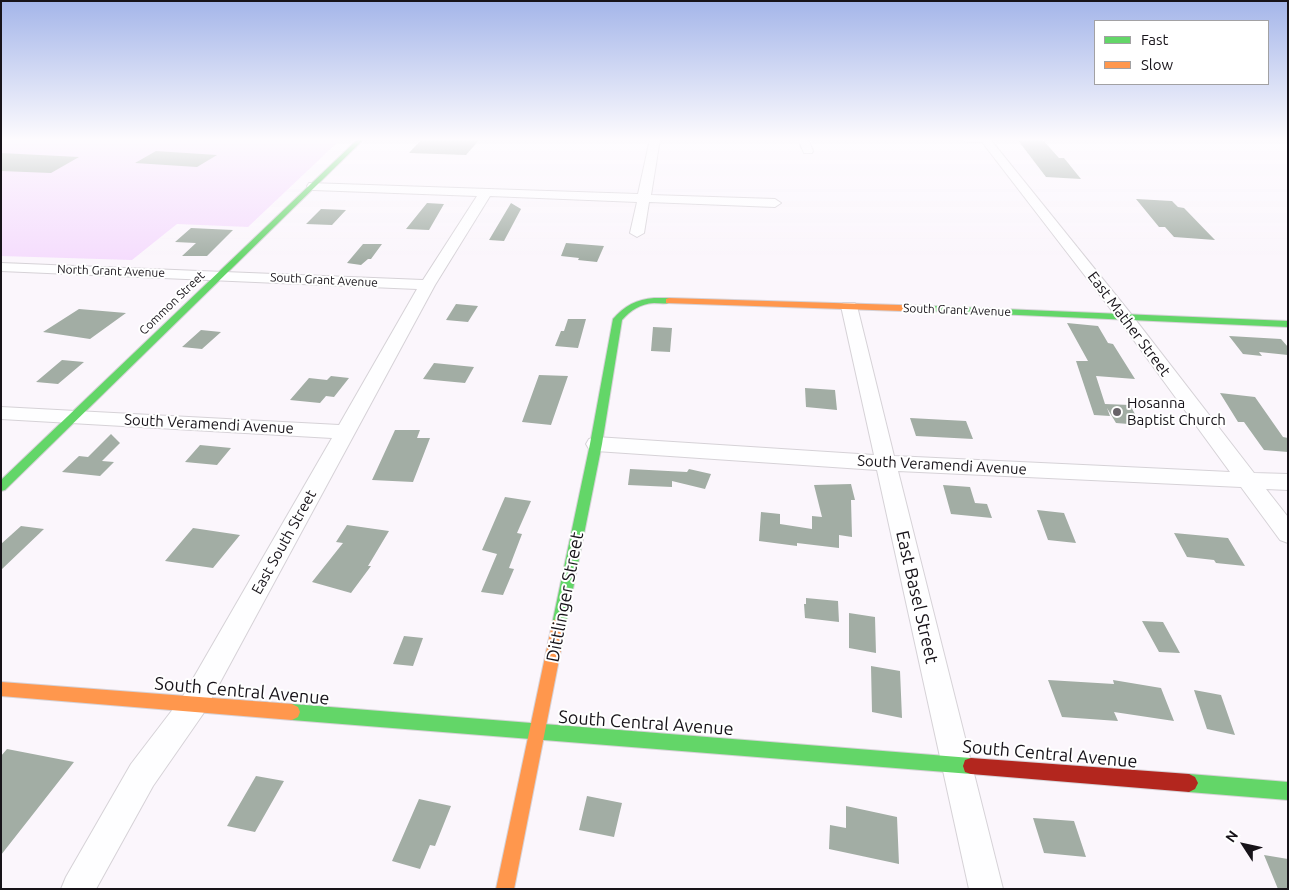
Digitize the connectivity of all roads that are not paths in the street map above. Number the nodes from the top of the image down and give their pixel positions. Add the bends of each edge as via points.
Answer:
1 (318, 181) edge
2 (647, 181) edge
3 (1018, 181) edge
4 (312, 186) junction
5 (486, 192) junction
6 (643, 199) junction
7 (775, 204) dead end
8 (637, 234) dead end
9 (4, 269) edge
10 (220, 275) junction
11 (427, 285) junction
12 (849, 306) junction
13 (628, 307) joint
14 (1125, 317) junction
15 (1288, 324) edge
16 (1, 413) edge
17 (73, 416) junction
18 (346, 432) junction
19 (596, 444) junction
20 (886, 462) junction
21 (1245, 479) junction
22 (1288, 482) edge
23 (1, 487) edge
24 (1288, 534) edge
25 (1, 689) edge
26 (193, 705) junction
27 (538, 733) junction
28 (957, 764) junction
29 (1288, 791) edge
30 (78, 889) edge
31 (505, 889) edge
32 (986, 889) edge

1 - 4 street, Common Street
2 - 6 street
3 - 14 street, East Mather Street
4 - 5 street
4 - 10 street, Common Street
5 - 6 street
5 - 11 street, East South Street
6 - 7 street
6 - 8 street
9 - 10 street, North Grant Avenue
10 - 11 street, South Grant Avenue
10 - 17 street, Common Street
11 - 18 street, East South Street
12 - 13 street, South Grant Avenue via 648,300
12 - 14 street, South Grant Avenue
12 - 20 street, East Basel Street
13 - 19 street, Dittlinger Street via 618,319
14 - 15 street, South Grant Avenue
14 - 21 street, East Mather Street
16 - 17 street, South Veramendi Avenue
17 - 18 street, South Veramendi Avenue
17 - 23 street, Common Street
18 - 26 street, East South Street
19 - 20 street, South Veramendi Avenue
19 - 27 street, Dittlinger Street
20 - 21 street, South Veramendi Avenue
20 - 28 street, East Basel Street
21 - 22 street, South Veramendi Avenue
21 - 24 street, East Mather Street
25 - 26 street, South Central Avenue
26 - 27 street, South Central Avenue
26 - 30 street, East South Street via 142,775
27 - 28 street, South Central Avenue
27 - 31 street, Dittlinger Street
28 - 29 street, South Central Avenue
28 - 32 street, East Basel Street

